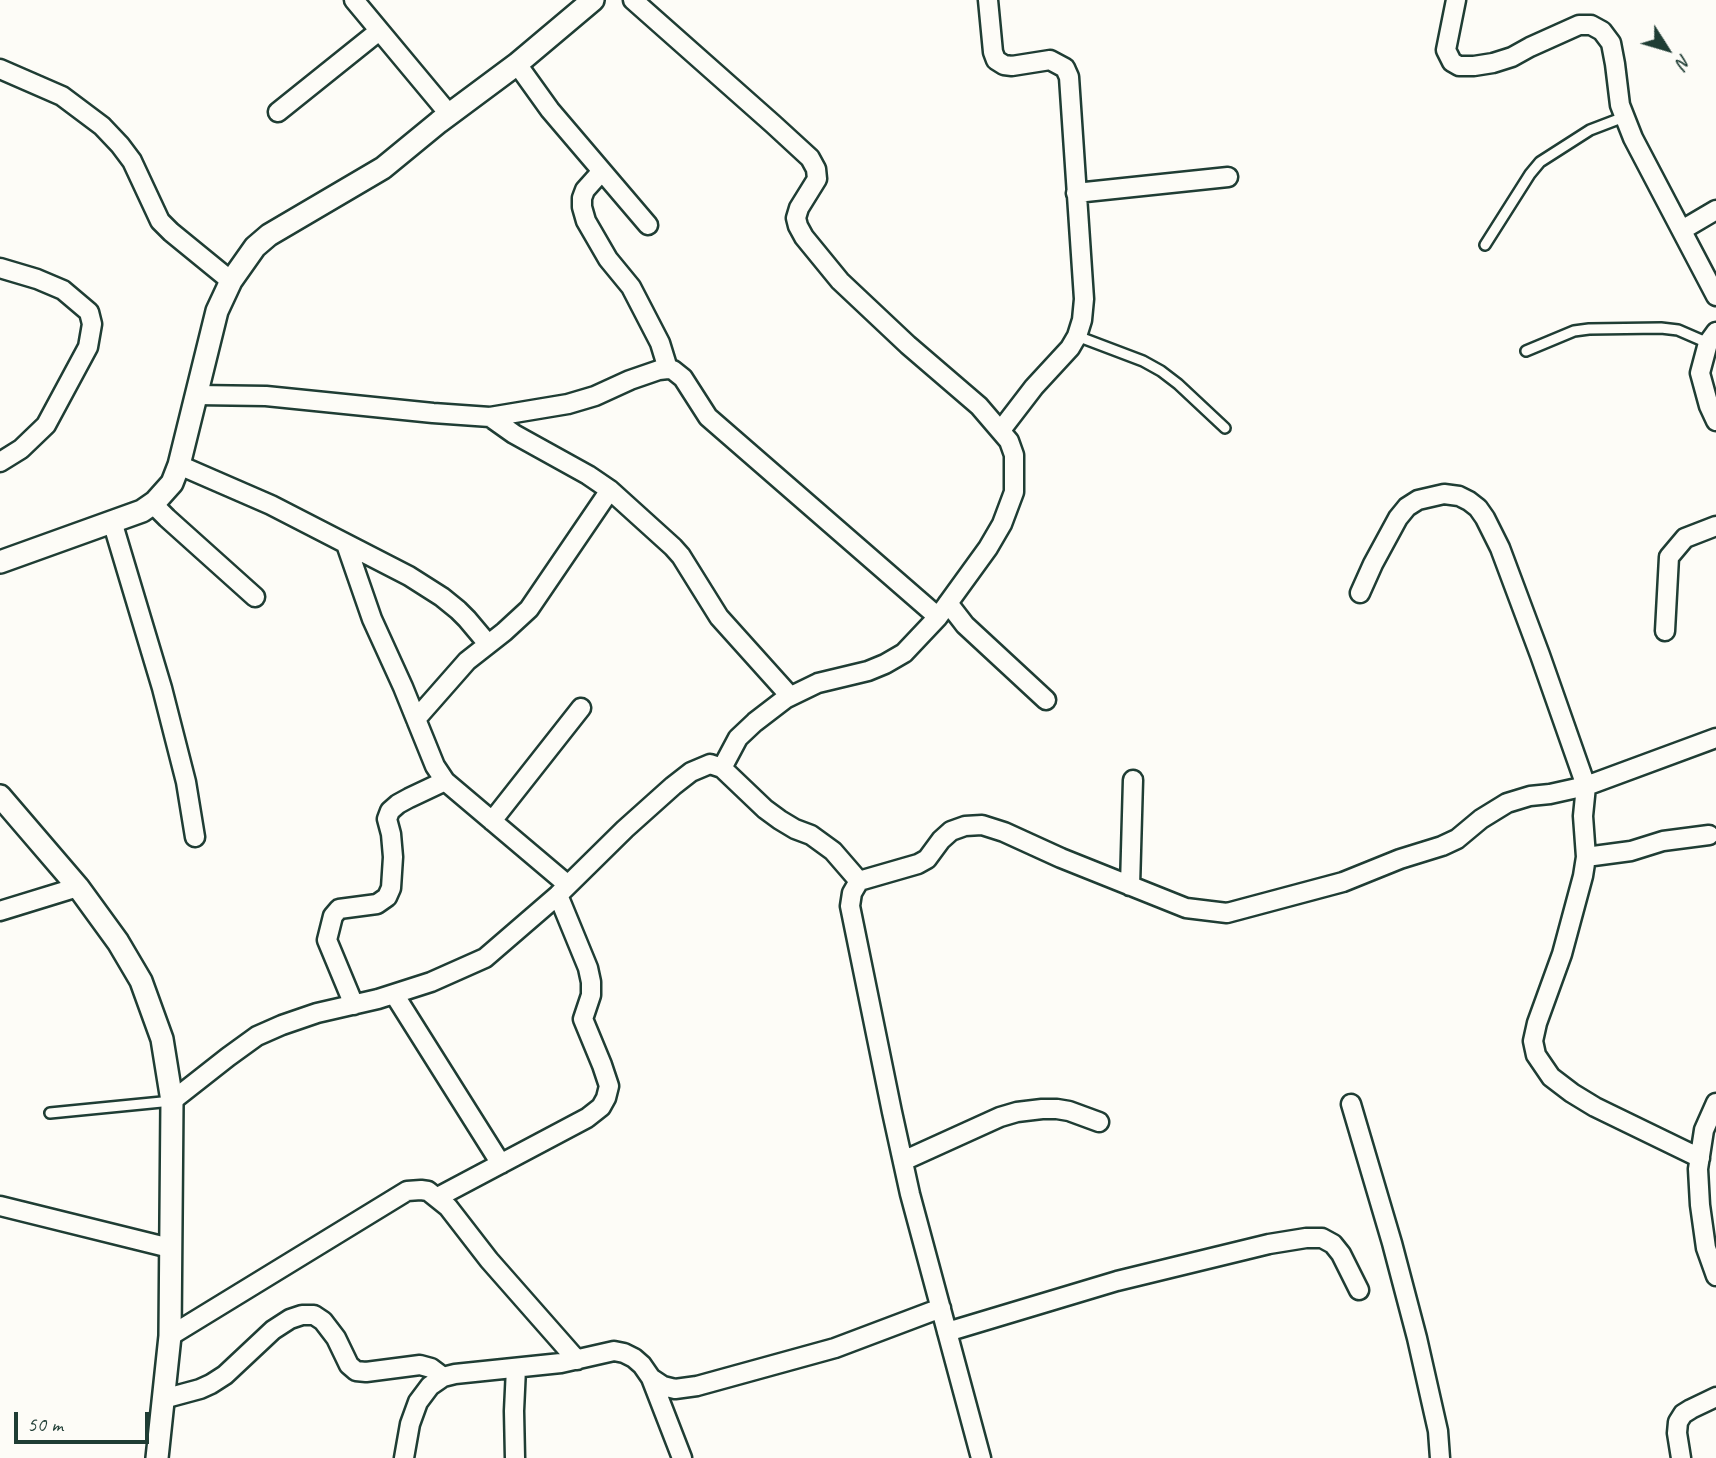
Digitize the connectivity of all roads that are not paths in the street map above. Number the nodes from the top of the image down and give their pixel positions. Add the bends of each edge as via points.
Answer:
1 (354, 0) edge
2 (593, 0) edge
3 (633, 0) edge
4 (988, 0) edge
5 (1456, 0) edge
6 (379, 31) junction
7 (517, 64) junction
8 (0, 69) edge
9 (278, 113) dead end
10 (449, 114) junction
11 (1625, 117) junction
12 (602, 171) junction
13 (1228, 177) dead end
14 (1076, 193) junction
15 (1716, 210) edge
16 (648, 225) dead end
17 (1682, 230) junction
18 (1485, 245) dead end
19 (0, 268) edge
20 (231, 281) junction
21 (1716, 296) edge
22 (1077, 336) junction
23 (1712, 338) edge
24 (1526, 351) dead end
25 (668, 369) junction
26 (197, 396) junction
27 (490, 417) junction
28 (1716, 421) edge
29 (1225, 428) dead end
30 (1001, 430) junction
31 (0, 462) edge
32 (179, 465) junction
33 (611, 490) junction
34 (156, 502) junction
35 (112, 521) junction
36 (1716, 526) edge
37 (346, 544) junction
38 (0, 562) edge
39 (1360, 593) dead end
40 (255, 597) dead end
41 (943, 610) junction
42 (1665, 631) dead end
43 (488, 644) junction
44 (790, 696) junction
45 (1046, 700) dead end
46 (581, 708) dead end
47 (416, 719) junction
48 (1716, 738) edge
49 (722, 768) junction
50 (1133, 780) dead end
51 (444, 781) junction
52 (1586, 786) junction
53 (0, 796) edge
54 (492, 821) junction
55 (1709, 835) dead end
56 (195, 837) dead end
57 (1586, 856) junction
58 (859, 881) junction
59 (1130, 886) junction
60 (78, 887) junction
61 (563, 890) junction
62 (0, 911) edge
63 (394, 994) junction
64 (354, 1005) junction
65 (172, 1101) junction
66 (1716, 1103) edge
67 (1351, 1104) dead end
68 (50, 1113) dead end
69 (1100, 1122) dead end
70 (1700, 1158) junction
71 (903, 1161) junction
72 (501, 1164) junction
73 (438, 1197) junction
74 (0, 1206) edge
75 (170, 1248) junction
76 (1716, 1276) edge
77 (1359, 1290) dead end
78 (942, 1308) junction
79 (947, 1332) junction
80 (170, 1336) junction
81 (577, 1360) junction
82 (516, 1368) junction
83 (443, 1377) junction
84 (651, 1378) junction
85 (1716, 1397) edge
86 (163, 1399) junction
87 (157, 1458) edge
88 (404, 1458) edge
89 (515, 1458) edge
90 (682, 1458) edge
91 (980, 1458) edge
92 (1440, 1458) edge
93 (1681, 1458) edge

1 - 6 street
2 - 7 street
3 - 30 street via 810,158 817,179 796,218 804,237 839,281
4 - 14 street via 996,60 1012,66 1050,60 1065,68
5 - 11 street via 1446,50 1459,66 1512,57 1579,25 1602,31 1611,43
6 - 9 street
6 - 10 street
7 - 10 street
7 - 12 street
8 - 20 street via 61,96 102,126 132,161 160,221
10 - 20 street via 383,168 269,235
11 - 17 street
11 - 18 lane via 1590,130 1539,162
12 - 16 street
12 - 25 street via 582,198 586,221 631,287
13 - 14 street
14 - 22 street via 1084,299
15 - 17 street
17 - 21 street
19 - 31 street via 63,290 89,312 92,324 88,347 46,425
20 - 26 street via 217,312
22 - 29 lane via 1161,371
22 - 30 street
23 - 24 lane via 1661,328 1574,331
23 - 28 street via 1700,373
25 - 27 street via 568,404
25 - 41 street via 683,378 708,417
26 - 27 street via 266,396
26 - 32 street
27 - 33 street
30 - 41 street via 1014,455 1014,492 988,548
32 - 34 street via 172,483
32 - 37 street
33 - 43 street via 529,609
33 - 44 street via 681,556 719,617
34 - 35 street
34 - 40 street via 167,518
35 - 38 street
35 - 56 street via 162,688
36 - 42 street via 1685,538 1669,557
37 - 43 street via 442,597
37 - 47 street via 372,619
39 - 52 street via 1407,507 1444,494 1459,496 1478,508 1500,548
41 - 44 street via 904,653 885,664
41 - 45 street
43 - 47 street
44 - 49 street via 738,738
46 - 54 street
47 - 51 street
48 - 52 street
49 - 58 street via 765,809 833,851
49 - 61 street via 710,764 691,772
50 - 59 street
51 - 54 street
51 - 64 street via 390,811 387,819 393,857 387,897 377,904 340,909 333,916 327,940
52 - 57 street
52 - 59 street via 1507,803 1442,846 1335,884 1227,913 1186,908
53 - 60 street
54 - 61 street
55 - 57 street
57 - 70 street via 1563,954 1537,1023 1536,1055 1551,1077 1572,1093
58 - 59 street via 918,864 951,831 982,825
58 - 71 street via 852,893 852,920
60 - 62 street
60 - 65 street via 141,981 162,1039
61 - 63 street via 485,958
61 - 72 street via 591,982 583,1019 609,1086 601,1107 587,1118
63 - 64 street
63 - 72 street
64 - 65 street via 317,1013 257,1037
65 - 68 lane
65 - 75 street
66 - 70 street via 1704,1130
67 - 92 street via 1418,1338
69 - 71 street via 1057,1109 1017,1112
70 - 76 street via 1706,1248
71 - 78 street
72 - 73 street
73 - 80 street via 428,1191 407,1191
73 - 81 street
74 - 75 street
75 - 80 street
77 - 79 street via 1333,1244 1306,1238 1117,1281
78 - 79 street
78 - 84 street via 835,1349 697,1386 675,1389
79 - 91 street
80 - 86 street
81 - 82 street
81 - 84 street via 624,1353
82 - 83 street
82 - 89 street
83 - 86 street via 419,1365 356,1371 323,1321 302,1315 273,1330 211,1384
83 - 88 street via 418,1402
84 - 90 street
85 - 93 street via 1683,1414 1678,1422
86 - 87 street

